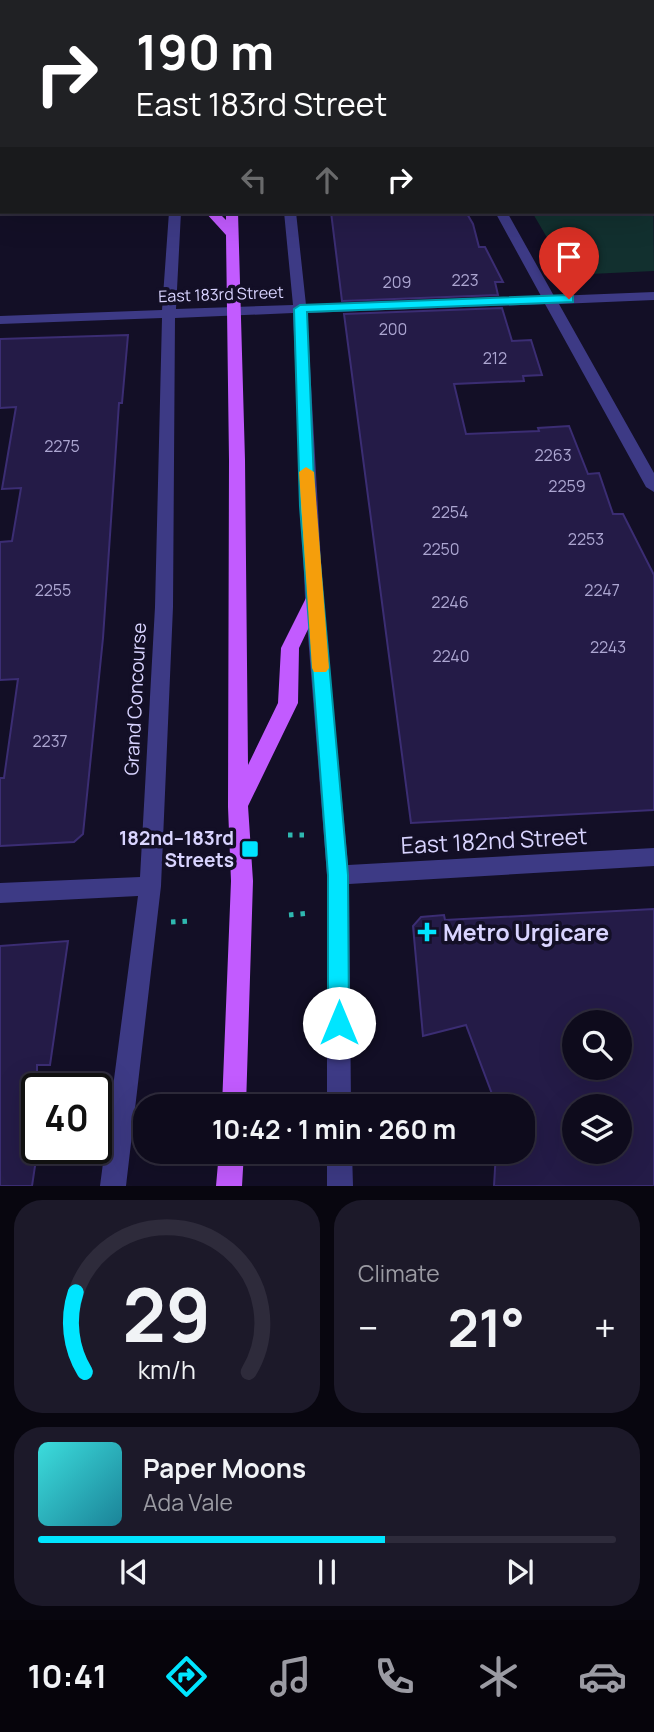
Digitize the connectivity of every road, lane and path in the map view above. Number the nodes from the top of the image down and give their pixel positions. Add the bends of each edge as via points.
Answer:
1 (175, 214) edge
2 (213, 214) edge
3 (232, 214) edge
4 (290, 214) edge
5 (502, 214) edge
6 (232, 234) junction
7 (654, 296) edge
8 (549, 300) junction
9 (300, 309) junction
10 (234, 311) junction
11 (169, 313) junction
12 (0, 320) edge
13 (654, 487) edge
14 (314, 598) junction
15 (238, 807) junction
16 (318, 834) dead end
17 (288, 835) dead end
18 (654, 857) edge
19 (338, 875) junction
20 (150, 886) junction
21 (0, 893) edge
22 (322, 912) dead end
23 (289, 915) dead end
24 (234, 1094) edge
25 (339, 1094) edge
26 (231, 1164) edge
27 (340, 1164) edge
28 (113, 1186) edge
29 (229, 1186) edge
30 (340, 1186) edge

1 - 11 street, Grand Concourse
2 - 6 main road
3 - 6 main road
4 - 9 street
5 - 8 street
6 - 10 main road
7 - 8 street, East 183rd Street
8 - 9 street, East 183rd Street
8 - 13 street
9 - 10 street, East 183rd Street
9 - 14 street
10 - 11 street, East 183rd Street
10 - 15 main road
11 - 12 street, East 183rd Street
11 - 20 street, Grand Concourse via 164,607
14 - 15 main road via 290,648 288,702
14 - 19 street
15 - 24 main road via 242,881
16 - 17 path
18 - 19 street, East 182nd Street
19 - 25 street
20 - 21 street
20 - 28 street, Grand Concourse
22 - 23 path
26 - 29 main road
27 - 30 street

